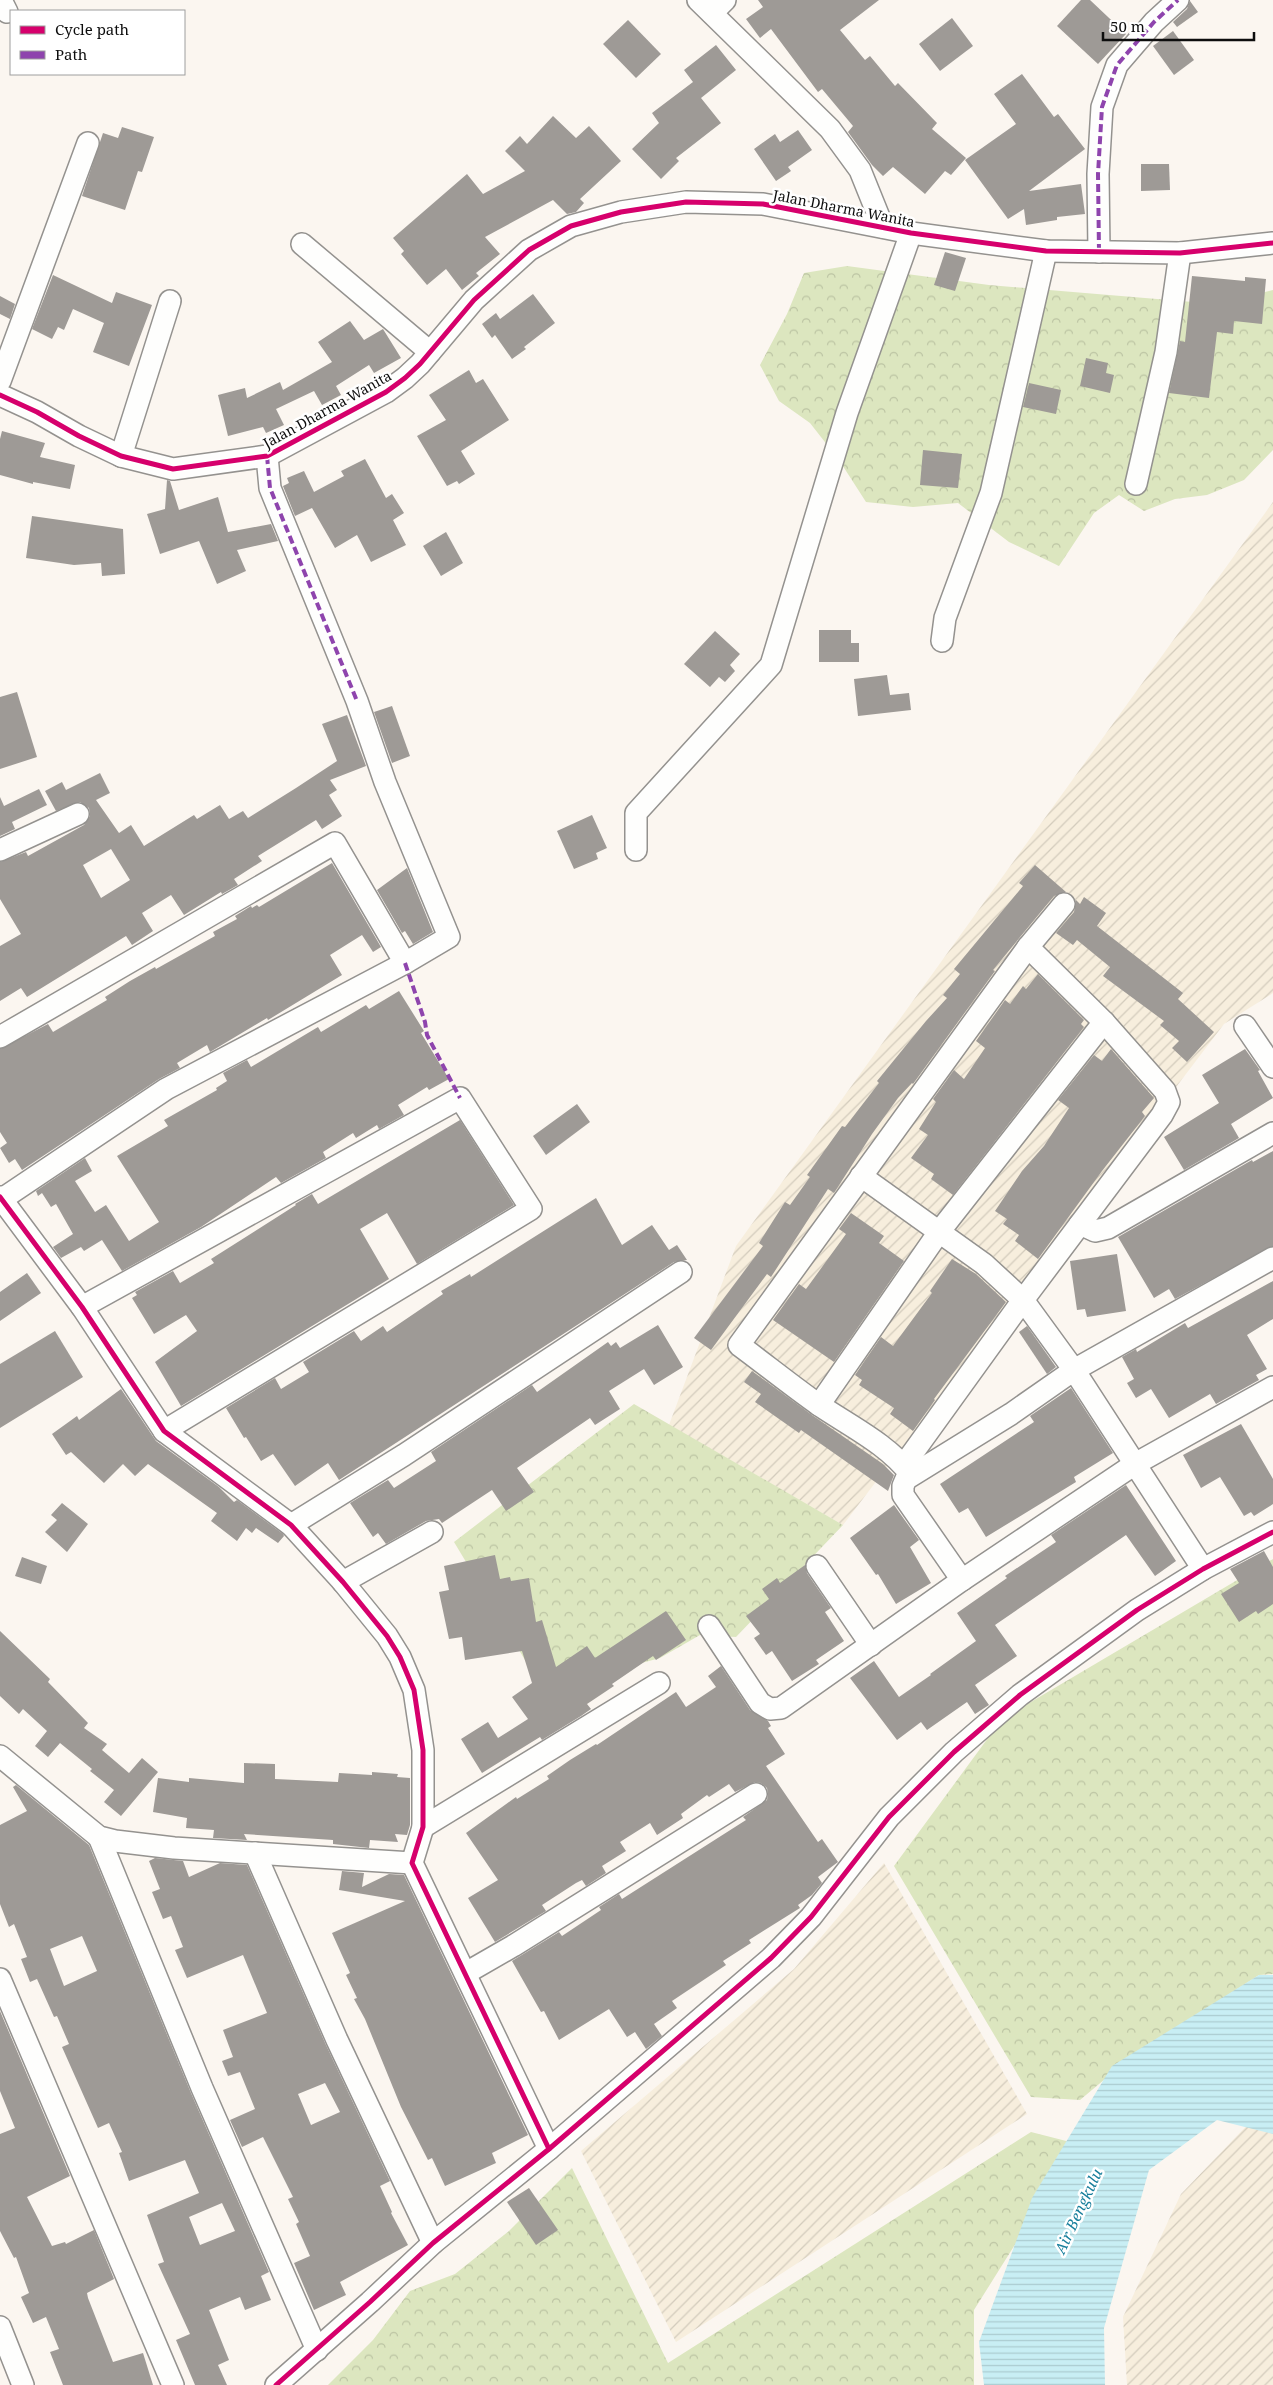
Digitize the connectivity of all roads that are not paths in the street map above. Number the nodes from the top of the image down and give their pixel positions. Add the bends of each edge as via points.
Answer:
1 (1178, 0) edge
2 (712, 4) edge
3 (88, 143) dead end
4 (883, 227) junction
5 (911, 232) junction
6 (1273, 243) edge
7 (302, 244) dead end
8 (1046, 250) junction
9 (1099, 252) junction
10 (1180, 253) junction
11 (170, 301) dead end
12 (430, 352) junction
13 (0, 381) edge
14 (0, 395) edge
15 (121, 456) junction
16 (267, 456) junction
17 (1136, 484) dead end
18 (942, 641) dead end
19 (78, 814) dead end
20 (0, 850) edge
21 (636, 850) dead end
22 (1064, 904) dead end
23 (1028, 947) junction
24 (405, 963) junction
25 (1104, 1022) junction
26 (1245, 1026) dead end
27 (0, 1037) edge
28 (1273, 1066) edge
29 (1273, 1133) edge
30 (860, 1176) junction
31 (1, 1198) edge
32 (1080, 1224) junction
33 (940, 1232) junction
34 (1273, 1258) edge
35 (681, 1272) dead end
36 (1023, 1300) junction
37 (82, 1307) junction
38 (1074, 1370) junction
39 (1273, 1387) edge
40 (819, 1405) junction
41 (164, 1431) junction
42 (1135, 1464) junction
43 (908, 1470) junction
44 (291, 1525) junction
45 (432, 1532) dead end
46 (1273, 1532) edge
47 (817, 1566) dead end
48 (1203, 1569) junction
49 (962, 1580) junction
50 (342, 1582) junction
51 (709, 1626) dead end
52 (871, 1646) junction
53 (659, 1683) dead end
54 (0, 1756) edge
55 (756, 1794) dead end
56 (423, 1827) junction
57 (99, 1837) junction
58 (255, 1853) junction
59 (412, 1862) junction
60 (466, 1973) junction
61 (0, 1979) edge
62 (549, 2149) junction
63 (433, 2243) junction
64 (0, 2327) edge
65 (317, 2350) junction
66 (23, 2385) edge
67 (173, 2385) edge
68 (276, 2385) edge

1 - 9 street via 1117,65 1102,107 1098,174
2 - 4 street via 830,129 860,170
3 - 13 street
4 - 5 street, Jalan Dharma Wanita
4 - 12 street, Jalan Dharma Wanita via 763,204 686,202 621,212 571,226 529,250 474,300
5 - 8 street, Jalan Dharma Wanita
5 - 21 street via 846,413 771,665 636,814
6 - 10 street, Jalan Dharma Wanita
7 - 12 street
8 - 9 street, Jalan Dharma Wanita
8 - 18 street via 991,493 945,618
9 - 10 street, Jalan Dharma Wanita
10 - 17 street via 1166,352
11 - 15 street
12 - 16 street, Jalan Dharma Wanita via 386,392
14 - 15 street, Jalan Dharma Wanita
15 - 16 street, Jalan Dharma Wanita via 172,469
16 - 24 street via 270,488 357,701 385,782 450,937
19 - 20 street
22 - 23 street
23 - 25 street
23 - 30 street
24 - 27 street via 335,843
24 - 31 street via 166,1089
25 - 32 street via 1164,1091 1169,1102
25 - 33 street
26 - 28 street
29 - 32 street via 1108,1228 1095,1231
30 - 33 street
30 - 40 street via 739,1345
31 - 37 street
32 - 36 street
33 - 36 street via 984,1264
33 - 40 street
34 - 38 street
35 - 44 street via 404,1455
36 - 38 street
36 - 43 street
37 - 41 street
37 - 41 street via 460,1098 531,1209
38 - 42 street
38 - 43 street via 1011,1414
39 - 42 street
40 - 43 street
41 - 44 street
42 - 48 street
42 - 49 street
43 - 49 street via 903,1495
44 - 50 street
45 - 50 street
46 - 48 street
47 - 52 street
48 - 62 street via 1137,1610 1020,1695 954,1752 889,1817 811,1917 771,1958
49 - 52 street
50 - 56 street via 387,1636 414,1690 423,1750
51 - 52 street via 755,1697 770,1709 786,1705
53 - 56 street
54 - 57 street
55 - 60 street
56 - 59 street
57 - 58 street via 141,1845
57 - 65 street via 202,2088
58 - 59 street
58 - 63 street via 336,2040
59 - 60 street
60 - 62 street
61 - 67 street
62 - 63 street
63 - 65 street
64 - 66 street
65 - 68 street

